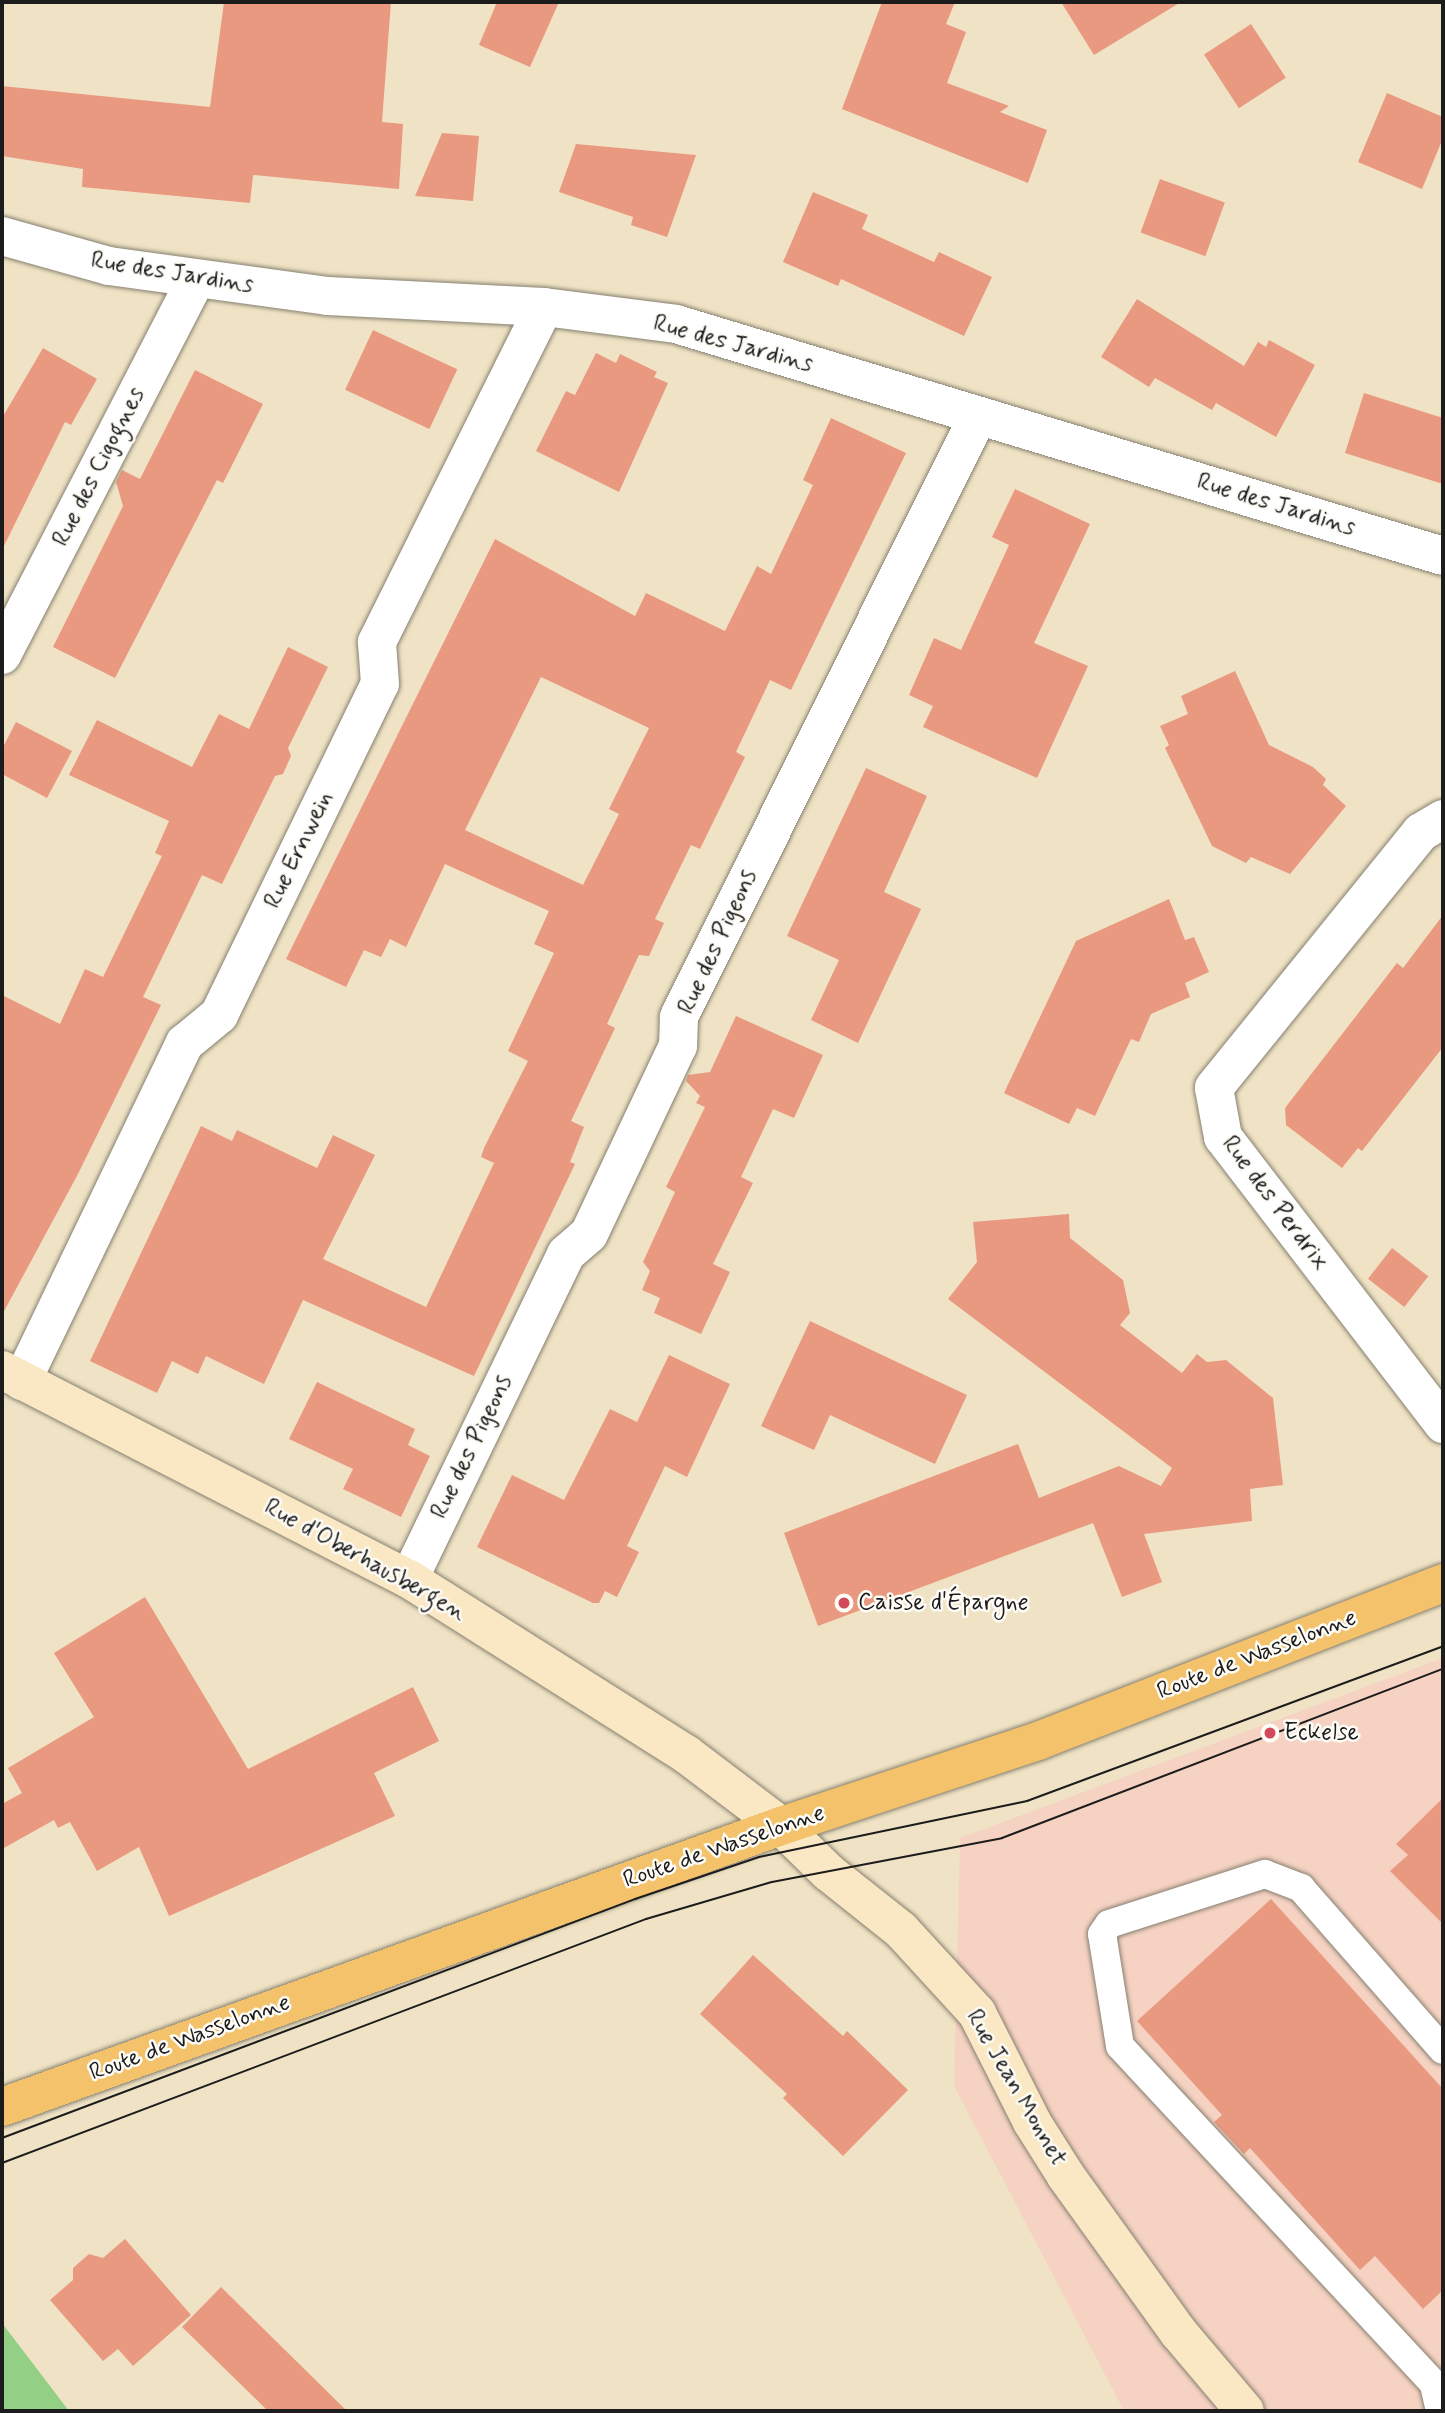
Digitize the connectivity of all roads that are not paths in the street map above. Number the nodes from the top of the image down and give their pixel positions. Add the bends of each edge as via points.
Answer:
1 (2, 236) edge
2 (196, 279) junction
3 (544, 307) junction
4 (978, 416) junction
5 (1443, 556) edge
6 (2, 655) edge
7 (1443, 819) edge
8 (12, 1375) edge
9 (1443, 1424) edge
10 (409, 1579) junction
11 (1443, 1583) edge
12 (781, 1826) junction
13 (1443, 2050) edge
14 (2, 2107) edge
15 (1245, 2411) edge
16 (1440, 2411) edge

1 - 2 street, Rue des Jardins via 110,266
2 - 3 street, Rue des Jardins via 328,296
2 - 6 street, Rue des Cigognes
3 - 4 street, Rue des Jardins via 676,324
3 - 8 street, Rue Ernwein via 377,642 380,684 219,1015 186,1043
4 - 5 street, Rue des Jardins
4 - 10 street, Rue des Pigeons via 679,1017 678,1046 589,1234 566,1254
7 - 9 street, Rue des Perdrix via 1421,832 1214,1088 1223,1137
8 - 10 street, Rue d'Oberhausbergen
10 - 12 street, Rue d'Oberhausbergen via 686,1754
11 - 12 main road, Route de Wasselonne via 1038,1741
12 - 14 main road, Route de Wasselonne
12 - 15 street, Rue Jean Monnet via 828,1872 901,1930 977,2013 1032,2122 1066,2176 1179,2333
13 - 16 lane via 1301,1888 1265,1874 1109,1924 1102,1934 1120,2046 1434,2384

